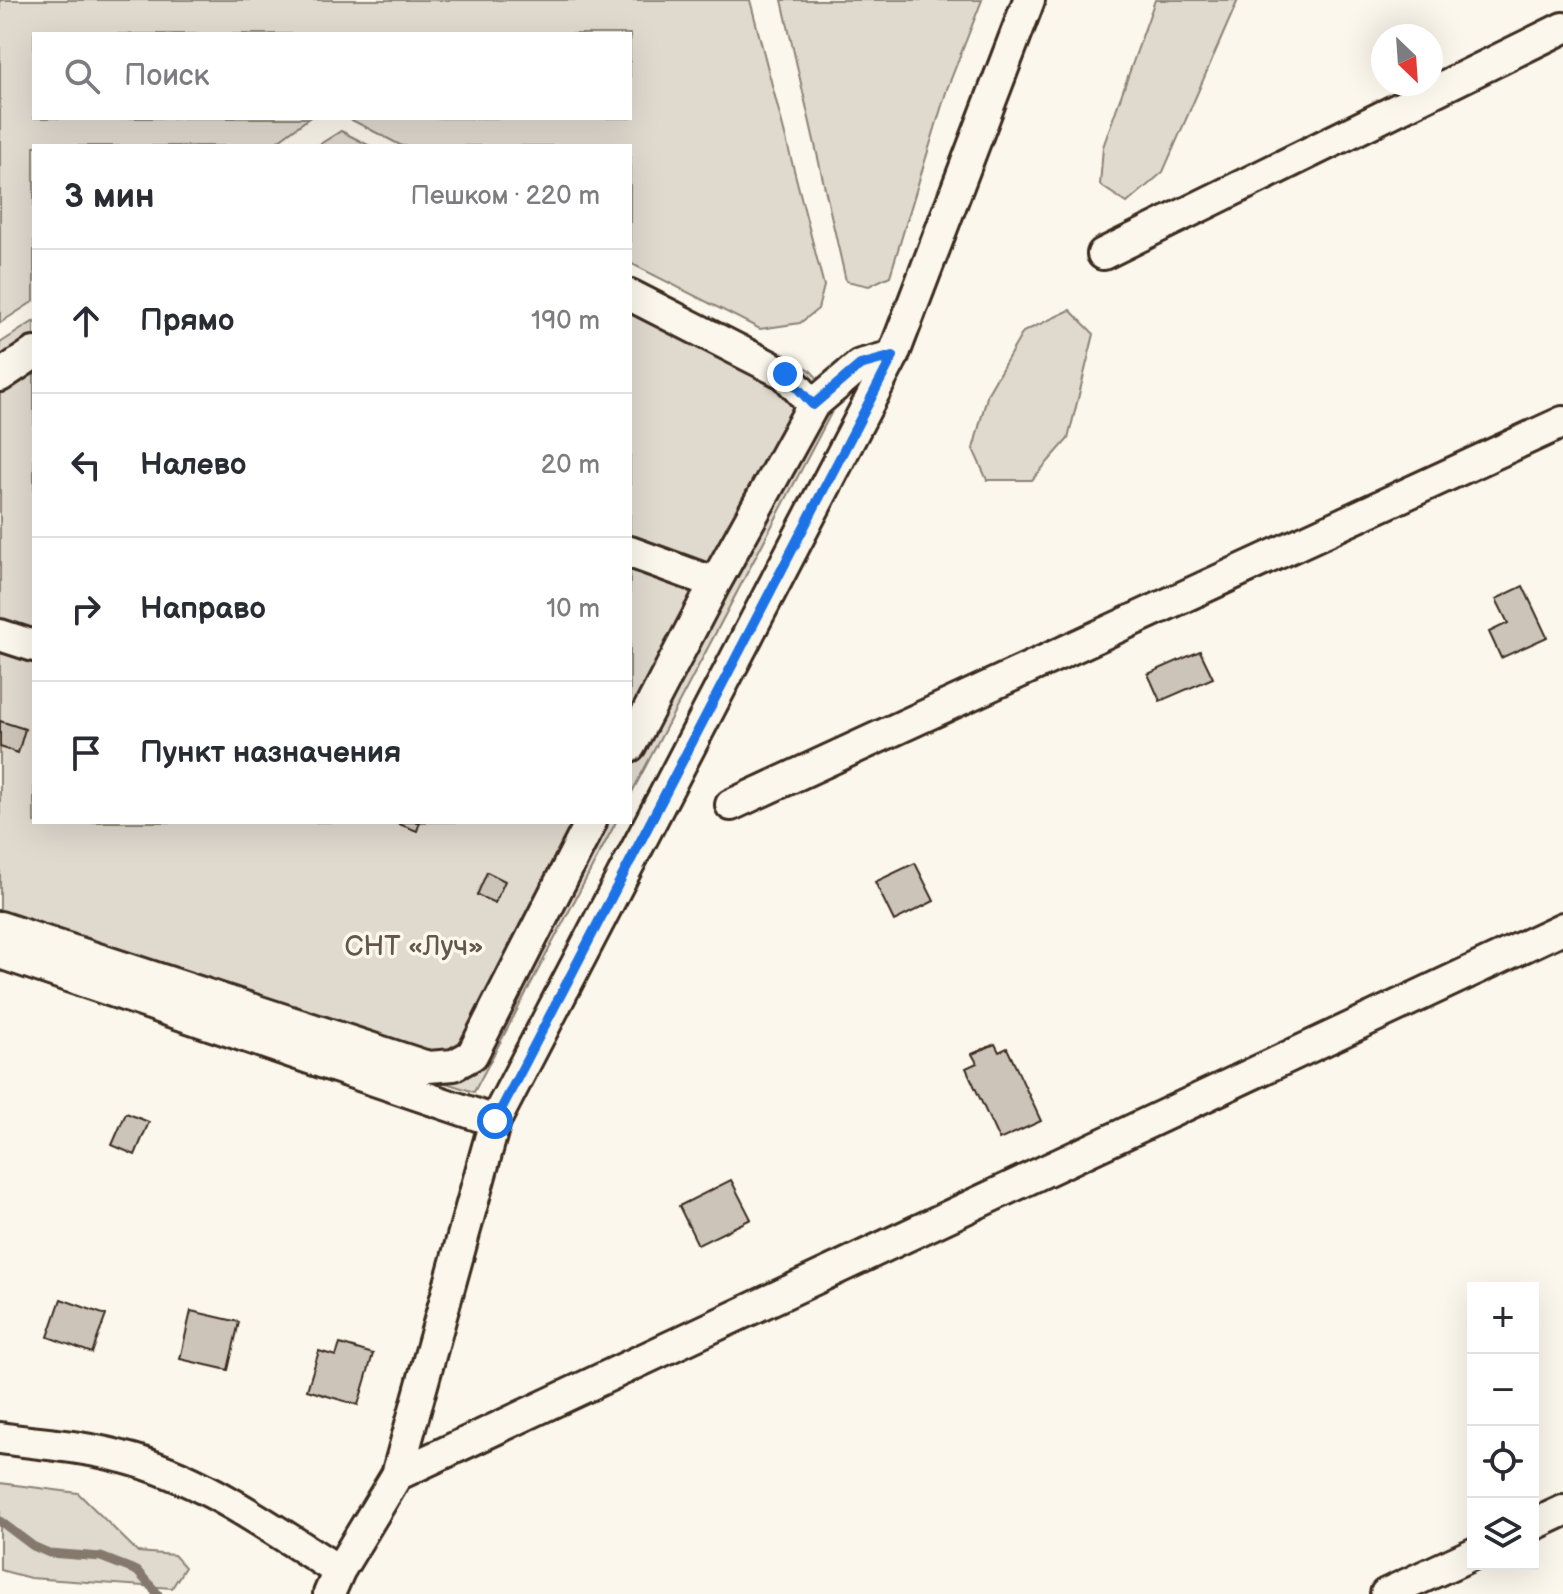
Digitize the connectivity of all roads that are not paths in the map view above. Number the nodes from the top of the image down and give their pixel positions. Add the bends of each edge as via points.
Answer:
1 (1029, 0) edge
2 (1563, 28) edge
3 (1103, 254) dead end
4 (632, 296) edge
5 (32, 354) edge
6 (893, 356) junction
7 (0, 376) edge
8 (813, 405) junction
9 (1563, 422) edge
10 (632, 553) edge
11 (715, 583) junction
12 (0, 635) edge
13 (32, 645) edge
14 (632, 742) edge
15 (731, 805) dead end
16 (588, 824) edge
17 (0, 927) edge
18 (1563, 928) edge
19 (0, 953) edge
20 (495, 1121) junction
21 (0, 1438) edge
22 (397, 1475) junction
23 (1563, 1511) edge
24 (1539, 1522) edge
25 (1467, 1557) edge
26 (334, 1582) edge
27 (1386, 1594) edge

1 - 6 street
2 - 3 street
4 - 8 street via 785,374
5 - 7 street
6 - 8 street via 860,365
6 - 20 street
8 - 11 street
9 - 15 street
10 - 11 street
11 - 14 street
12 - 13 street
16 - 17 street via 472,1055 454,1065 428,1067
18 - 22 street
19 - 20 street
20 - 22 street
21 - 26 street via 121,1456 184,1478 229,1502
22 - 26 street
23 - 24 street
25 - 27 street

